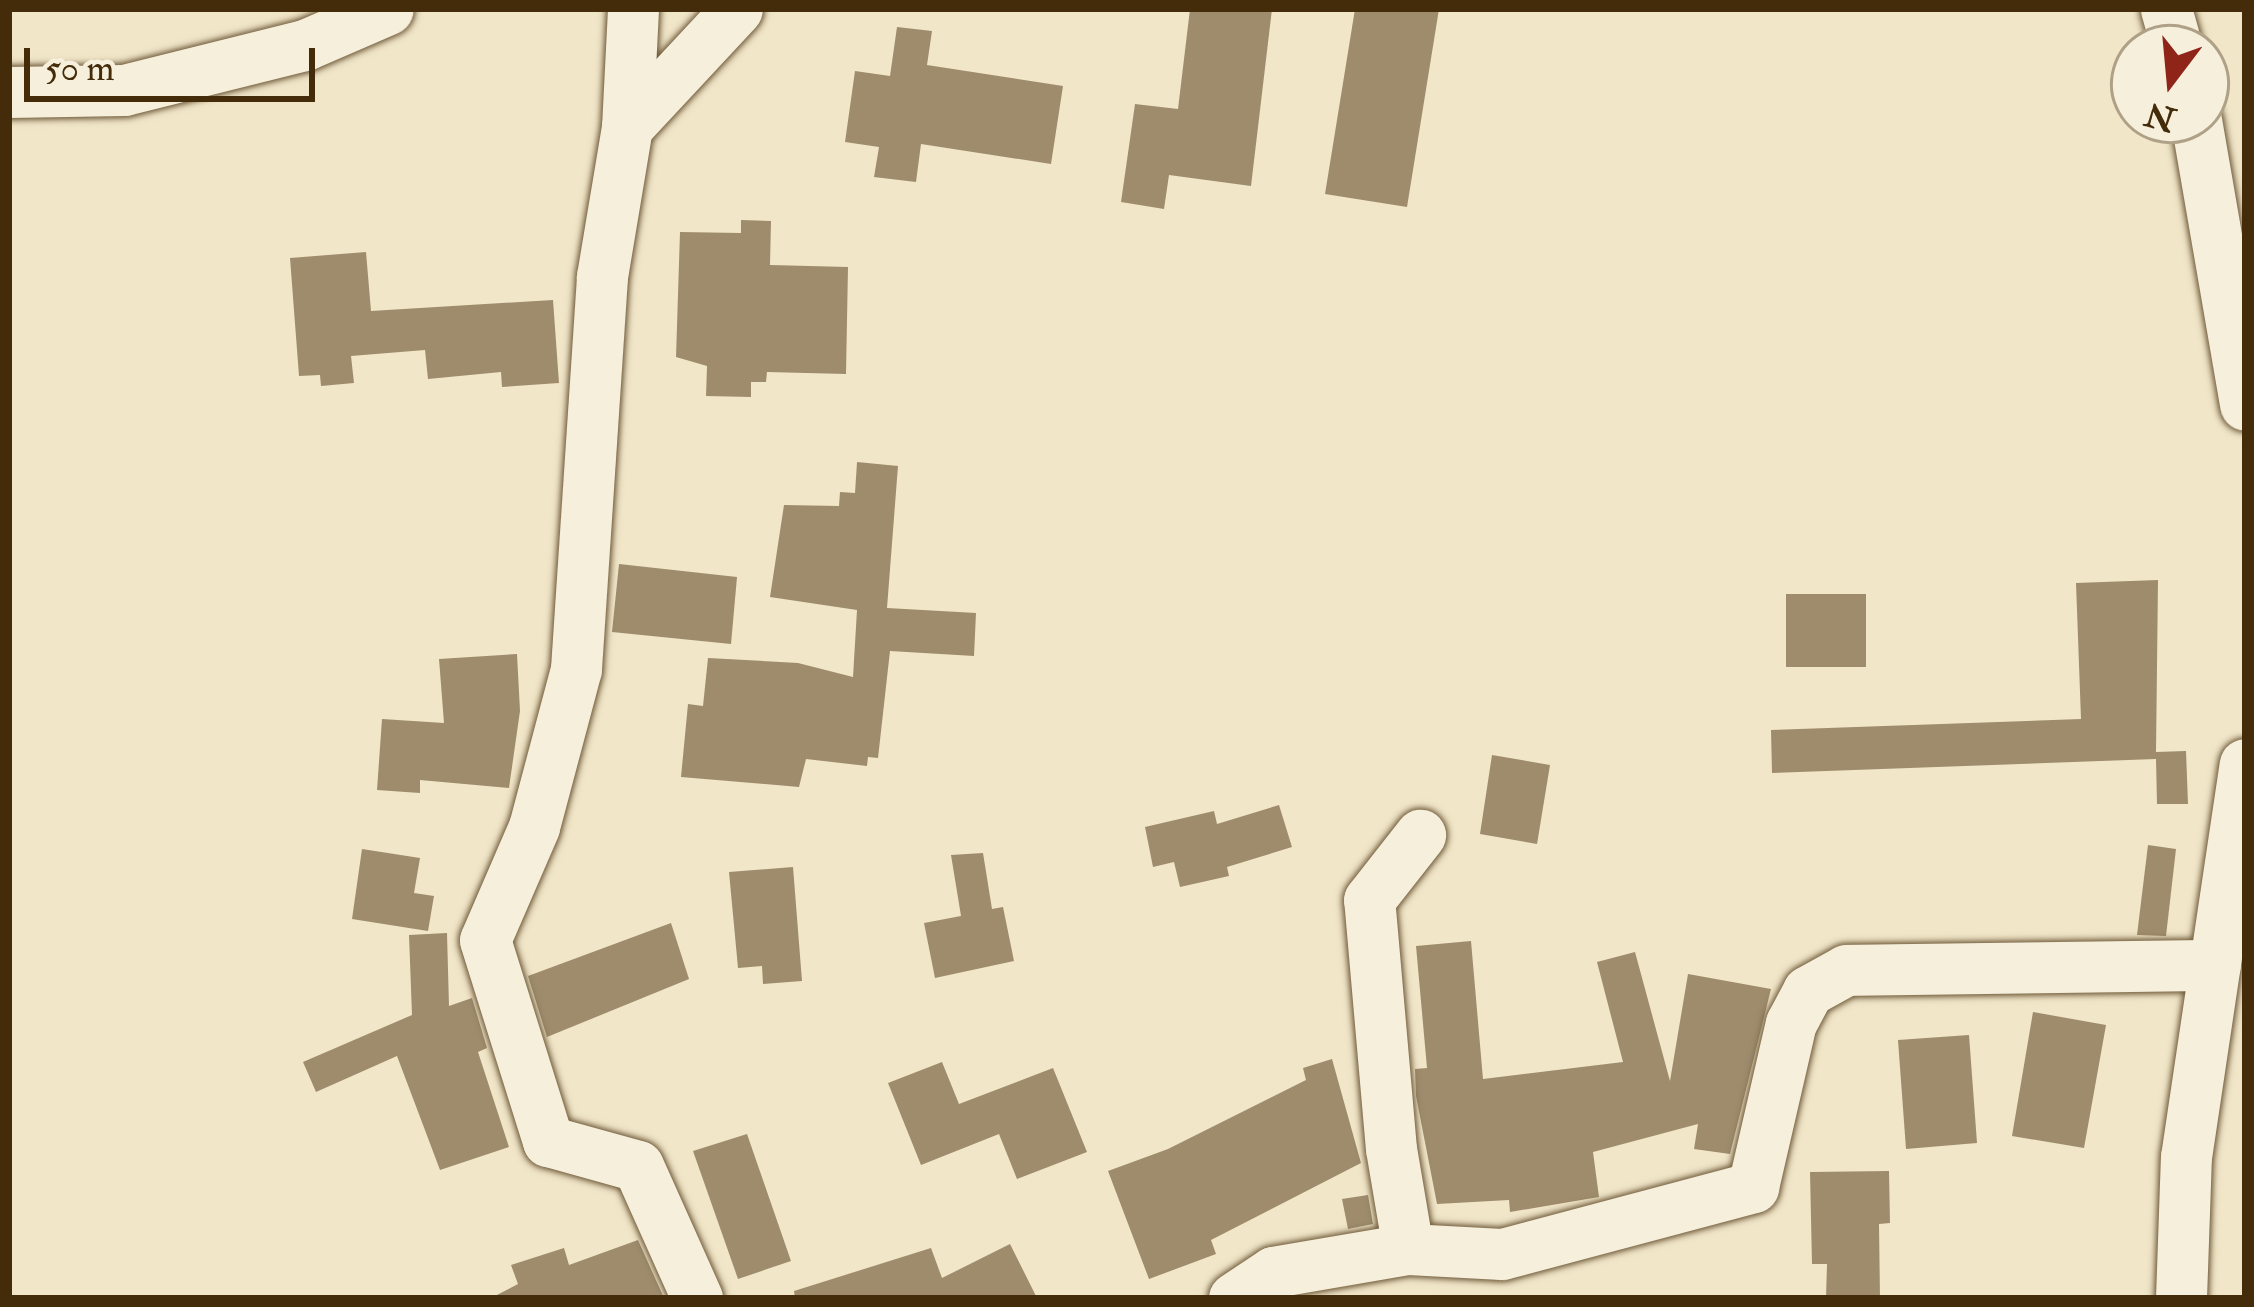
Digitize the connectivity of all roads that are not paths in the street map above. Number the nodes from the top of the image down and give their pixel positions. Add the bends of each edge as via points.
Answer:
1 (388, 9) edge
2 (633, 9) edge
3 (737, 9) edge
4 (9, 92) edge
5 (627, 128) junction
6 (2200, 144) edge
7 (2245, 405) edge
8 (2245, 764) edge
9 (1420, 835) dead end
10 (2215, 965) junction
11 (1402, 1266) edge
12 (698, 1298) edge
13 (1234, 1298) edge
14 (2182, 1298) edge

1 - 4 street via 305,45 124,90
2 - 5 street
3 - 5 street
5 - 12 street via 602,278 576,669 534,827 485,940 548,1141 638,1166
6 - 7 street
8 - 10 street
9 - 11 street via 1369,900
10 - 11 street via 1846,970 1808,991 1791,1023 1753,1187 1502,1254
10 - 14 street via 2186,1157
11 - 13 street via 1273,1272

